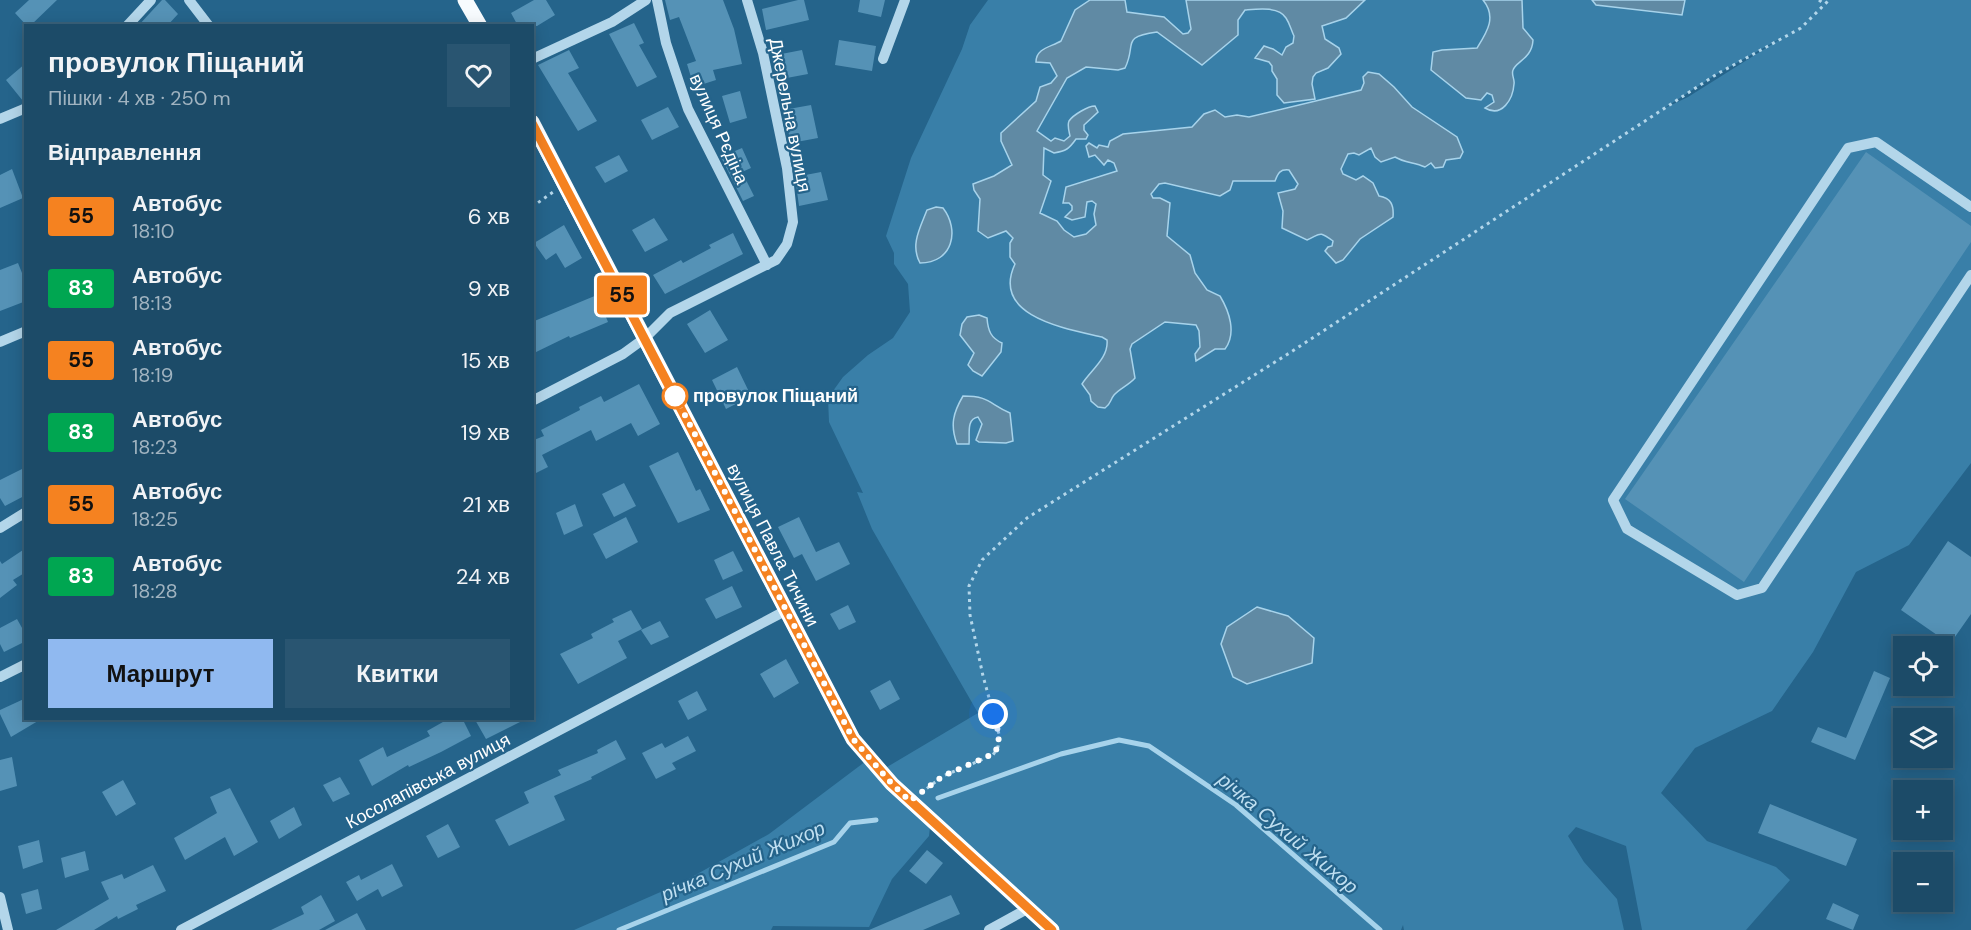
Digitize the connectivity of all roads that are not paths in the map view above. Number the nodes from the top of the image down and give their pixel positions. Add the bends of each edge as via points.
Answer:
1 (151, 0) edge
2 (189, 0) edge
3 (465, 0) edge
4 (646, 0) edge
5 (657, 0) edge
6 (747, 0) edge
7 (905, 0) edge
8 (129, 24) edge
9 (207, 24) edge
10 (479, 24) edge
11 (534, 58) edge
12 (883, 59) dead end
13 (24, 109) edge
14 (0, 119) edge
15 (534, 127) edge
16 (1971, 207) edge
17 (767, 266) junction
18 (1971, 275) edge
19 (24, 332) edge
20 (645, 338) junction
21 (0, 342) edge
22 (534, 401) edge
23 (24, 513) edge
24 (0, 528) edge
25 (785, 611) junction
26 (24, 665) edge
27 (0, 677) edge
28 (0, 897) edge
29 (1028, 909) junction
30 (8, 930) edge
31 (181, 930) edge
32 (989, 930) edge
33 (1052, 930) edge

1 - 8 street
2 - 9 street
3 - 10 main road
4 - 11 street via 612,22
5 - 17 street, вулиця Рєдіна via 666,43 688,110
6 - 17 street, Джерельна вулиця via 763,53 787,168 793,222 787,244
7 - 12 street
13 - 14 street
15 - 20 main road, вулиця Павла Тичини
16 - 18 street via 1876,142 1848,148 1613,500 1627,529 1737,595 1762,588
17 - 20 street, Джерельна вулиця via 670,313
19 - 21 street
20 - 22 street, Джерельна вулиця via 623,354
20 - 25 main road, вулиця Павла Тичини
23 - 24 street
25 - 29 main road, вулиця Павла Тичини via 853,739 892,784
25 - 31 street, Косолапівська вулиця
26 - 27 street
28 - 30 street
29 - 32 street
29 - 33 main road, вулиця Павла Тичини

